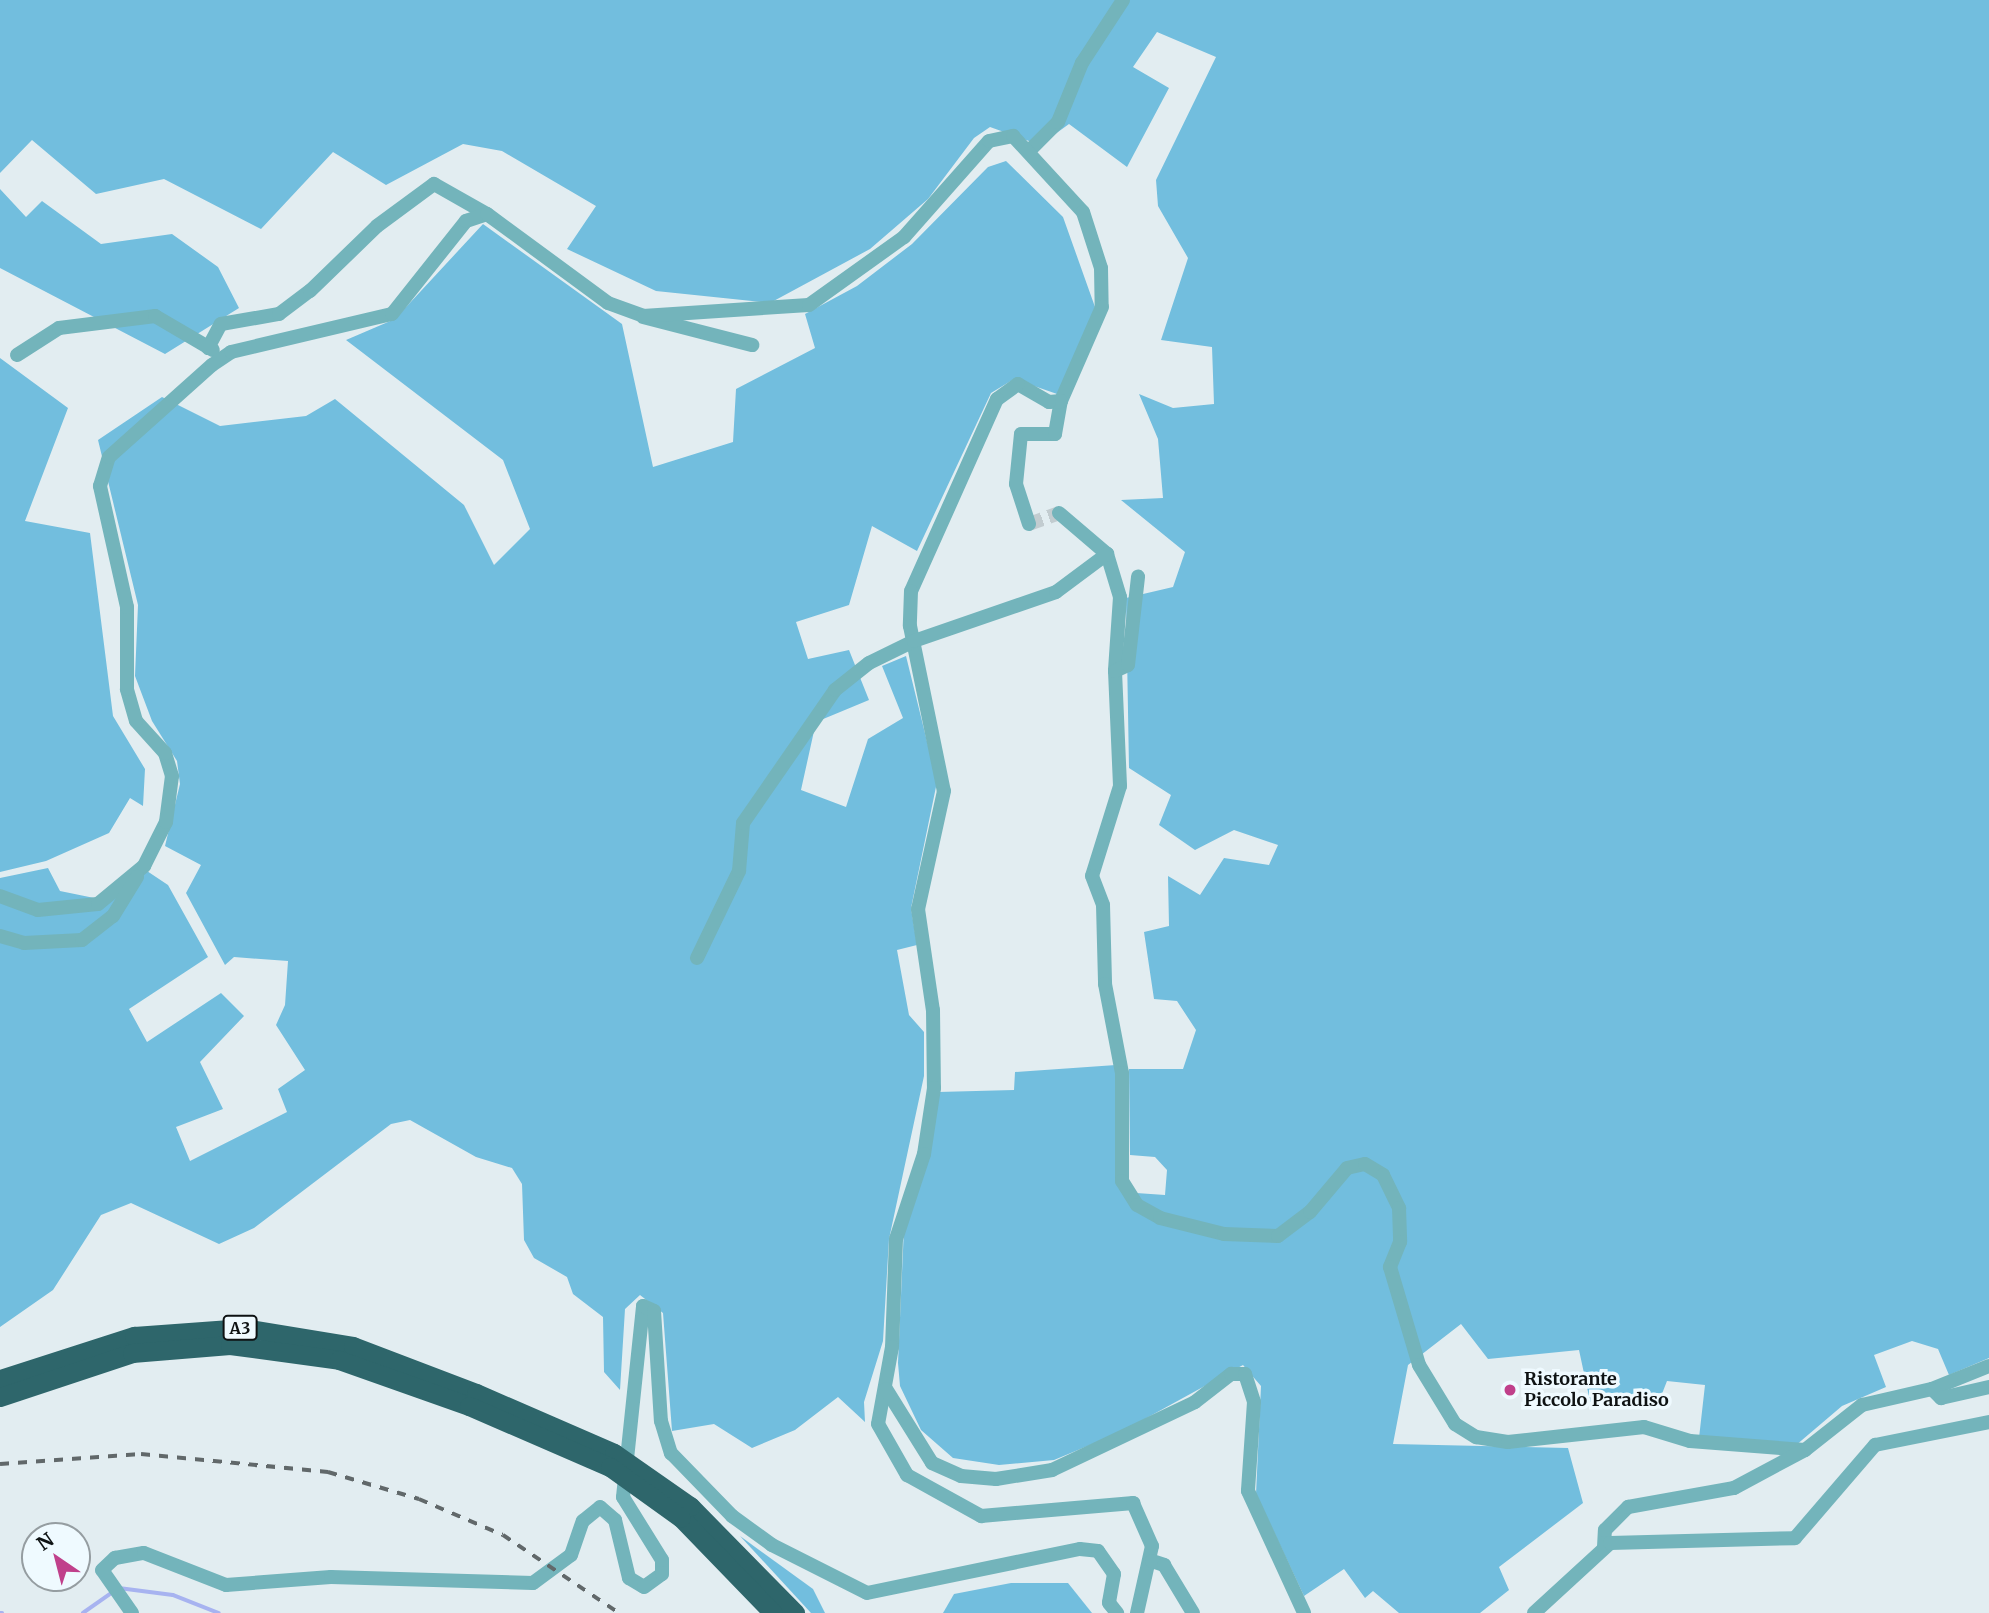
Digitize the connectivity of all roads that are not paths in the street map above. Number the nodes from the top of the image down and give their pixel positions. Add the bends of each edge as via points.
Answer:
1 (1123, 0) edge
2 (1031, 149) junction
3 (487, 214) junction
4 (642, 316) junction
5 (752, 345) dead end
6 (208, 348) junction
7 (17, 355) dead end
8 (226, 356) junction
9 (1061, 401) junction
10 (1059, 513) dead end
11 (1029, 524) dead end
12 (1107, 554) junction
13 (1138, 577) dead end
14 (914, 641) junction
15 (1115, 671) junction
16 (138, 872) junction
17 (0, 896) edge
18 (0, 936) edge
19 (697, 958) dead end
20 (1989, 1366) edge
21 (0, 1379) edge
22 (1989, 1387) edge
23 (886, 1389) junction
24 (1932, 1389) junction
25 (0, 1397) edge
26 (473, 1400) junction
27 (1989, 1422) edge
28 (1805, 1450) junction
29 (686, 1512) junction
30 (1604, 1548) junction
31 (1152, 1561) junction
32 (132, 1613) edge
33 (774, 1613) edge
34 (795, 1613) edge
35 (1117, 1613) edge
36 (1137, 1613) edge
37 (1193, 1613) edge
38 (1304, 1613) edge
39 (1534, 1613) edge

1 - 2 street via 1082,63 1058,122
2 - 4 street via 1013,136 989,141 913,229 809,305 748,314
2 - 9 street via 1083,212 1103,282 1099,323
3 - 4 street via 608,303
3 - 6 street via 434,184 377,226 310,291 279,313 221,324
3 - 8 street via 467,221 392,314
4 - 5 street via 649,323 696,327
6 - 7 street via 155,316 59,328
6 - 8 street
8 - 16 street via 109,457 100,486 127,607 127,689 136,721 165,753 172,776 166,822
9 - 11 street via 1055,434 1021,434 1016,484
9 - 14 street via 1049,402 1018,384 997,399 911,591
10 - 12 street
12 - 14 street via 1037,600
12 - 15 street via 1120,597
13 - 15 street via 1128,665
14 - 19 street via 869,663 835,690 784,755 768,792 743,823 739,872
14 - 23 street via 944,791 918,909 933,1010 934,1088 924,1154 896,1239
15 - 28 street via 1119,786 1092,876 1107,930 1105,984 1122,1073 1122,1181 1137,1205 1160,1218 1224,1234 1278,1236 1310,1212 1347,1168 1365,1164 1383,1175 1399,1208 1400,1242 1390,1267 1397,1302 1419,1365 1455,1424 1476,1437 1508,1442 1627,1427 1728,1446
16 - 17 street via 99,904 71,912 38,910
16 - 18 street via 113,916 82,940 24,943
20 - 24 street
21 - 26 highway, A3 via 134,1336 244,1328 353,1346
22 - 24 street via 1941,1398
23 - 31 street via 880,1432 919,1485 990,1518 1126,1500 1148,1526
23 - 38 street via 932,1463 961,1476 996,1479 1052,1470 1195,1402 1231,1374 1245,1374 1254,1402 1248,1491
24 - 28 street via 1862,1405
25 - 26 highway, A3 via 132,1353 230,1345 338,1360
26 - 29 highway, A3, bridge via 610,1467
27 - 30 street via 1875,1445 1795,1538 1628,1539
28 - 30 street via 1734,1488 1628,1507 1605,1530
29 - 33 highway, A3
29 - 34 highway, A3
30 - 39 street
31 - 36 street
31 - 37 street via 1164,1565
32 - 35 street via 102,1570 115,1558 144,1553 226,1585 331,1577 533,1583 571,1555 583,1521 600,1507 615,1520 629,1578 644,1587 662,1574 662,1559 623,1497 639,1311 650,1306 660,1360 661,1421 671,1453 732,1516 772,1545 867,1592 1080,1549 1098,1551 1114,1574 1109,1603

